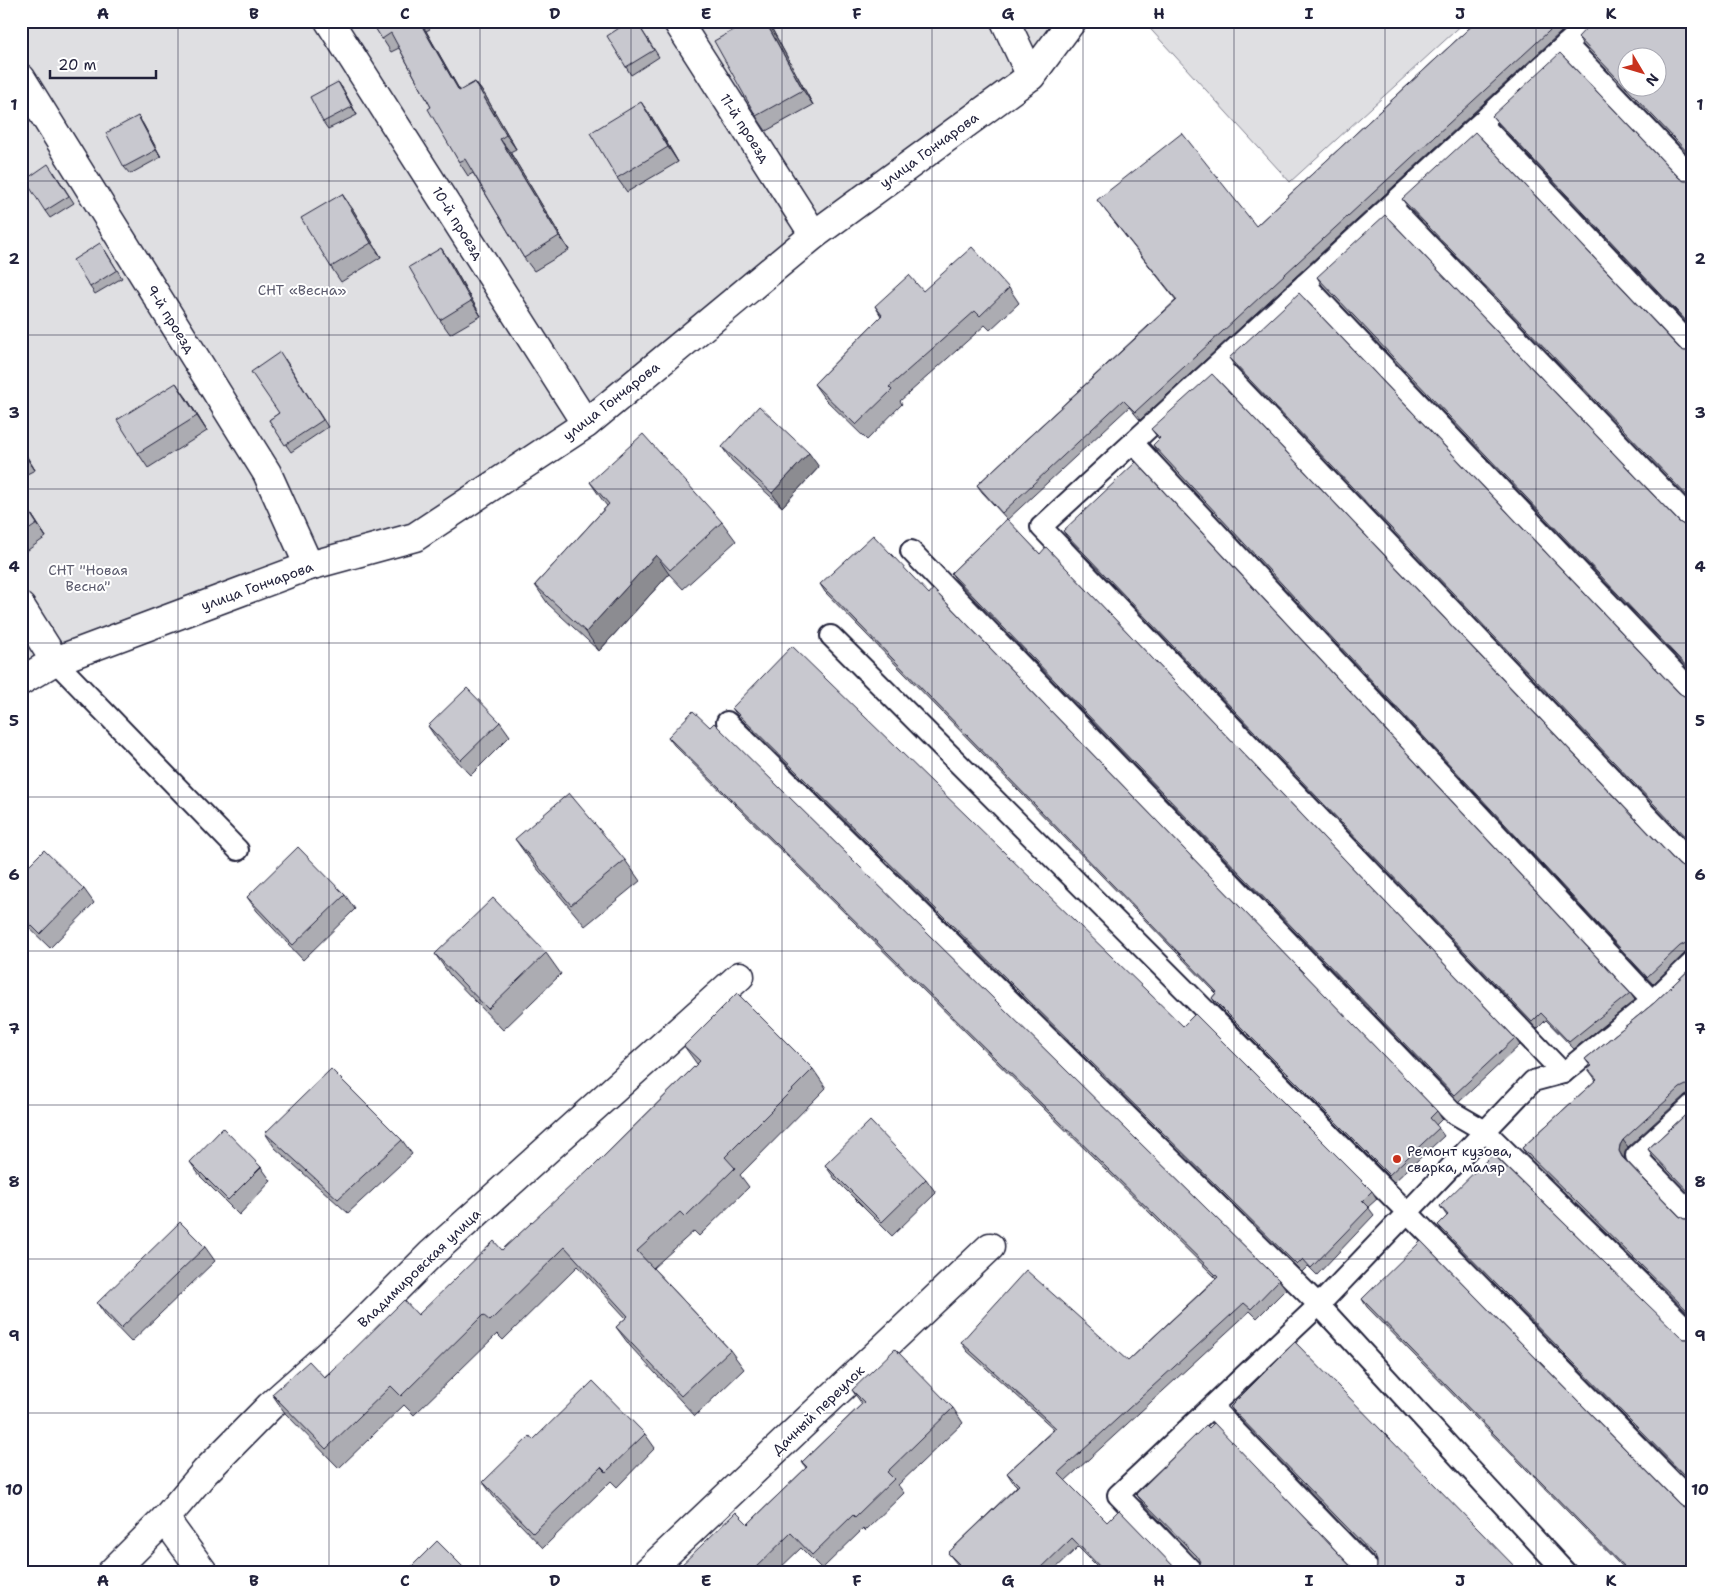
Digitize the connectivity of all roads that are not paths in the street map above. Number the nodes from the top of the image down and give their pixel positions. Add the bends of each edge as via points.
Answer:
1 (329, 21) edge
2 (677, 21) edge
3 (1005, 21) edge
4 (1072, 21) edge
5 (1591, 21) edge
6 (1566, 44) junction
7 (1031, 76) junction
8 (21, 78) edge
9 (1481, 123) junction
10 (1693, 178) edge
11 (1391, 206) junction
12 (814, 235) junction
13 (1305, 284) junction
14 (1693, 347) edge
15 (1218, 365) junction
16 (586, 424) junction
17 (1132, 443) junction
18 (1693, 521) edge
19 (911, 551) dead end
20 (309, 566) junction
21 (21, 608) edge
22 (830, 636) dead end
23 (55, 660) junction
24 (21, 681) edge
25 (1693, 692) edge
26 (727, 722) dead end
27 (238, 850) dead end
28 (1693, 864) edge
29 (1693, 962) edge
30 (740, 976) dead end
31 (1652, 1001) junction
32 (1563, 1073) junction
33 (1693, 1104) edge
34 (1485, 1131) junction
35 (1408, 1212) junction
36 (1693, 1215) edge
37 (990, 1247) dead end
38 (1319, 1305) junction
39 (1693, 1335) edge
40 (1212, 1407) junction
41 (1693, 1504) edge
42 (166, 1520) junction
43 (111, 1573) edge
44 (204, 1573) edge
45 (646, 1573) edge
46 (1194, 1573) edge
47 (1372, 1573) edge
48 (1566, 1573) edge

1 - 16 street, 10-й проезд
2 - 12 street, 11-й проезд
3 - 7 street
4 - 7 street, улица Гончарова
5 - 6 lane
6 - 9 lane
6 - 10 lane
7 - 12 street, улица Гончарова
8 - 20 street, 9-й проезд via 267,473
9 - 11 lane
9 - 14 lane
11 - 13 lane
11 - 18 lane
12 - 16 street, улица Гончарова
13 - 15 lane
13 - 25 lane
15 - 17 lane
15 - 28 lane
16 - 20 street, улица Гончарова via 415,537
17 - 31 lane
17 - 32 lane via 1042,527
19 - 34 lane via 1452,1112
20 - 23 street, улица Гончарова
21 - 23 street
22 - 35 lane
23 - 24 street, улица Гончарова
23 - 27 lane
26 - 38 lane
29 - 31 lane
30 - 42 street, Владимировская улица via 431,1254 352,1333 270,1406 205,1472
31 - 32 lane
32 - 34 lane via 1533,1082
33 - 36 lane via 1636,1156
34 - 35 lane
34 - 39 lane
35 - 38 lane
35 - 41 lane
37 - 45 street, Дачный переулок
38 - 40 lane
38 - 48 lane
40 - 46 lane via 1118,1495
40 - 47 lane
42 - 43 street, Владимировская улица
42 - 44 street

